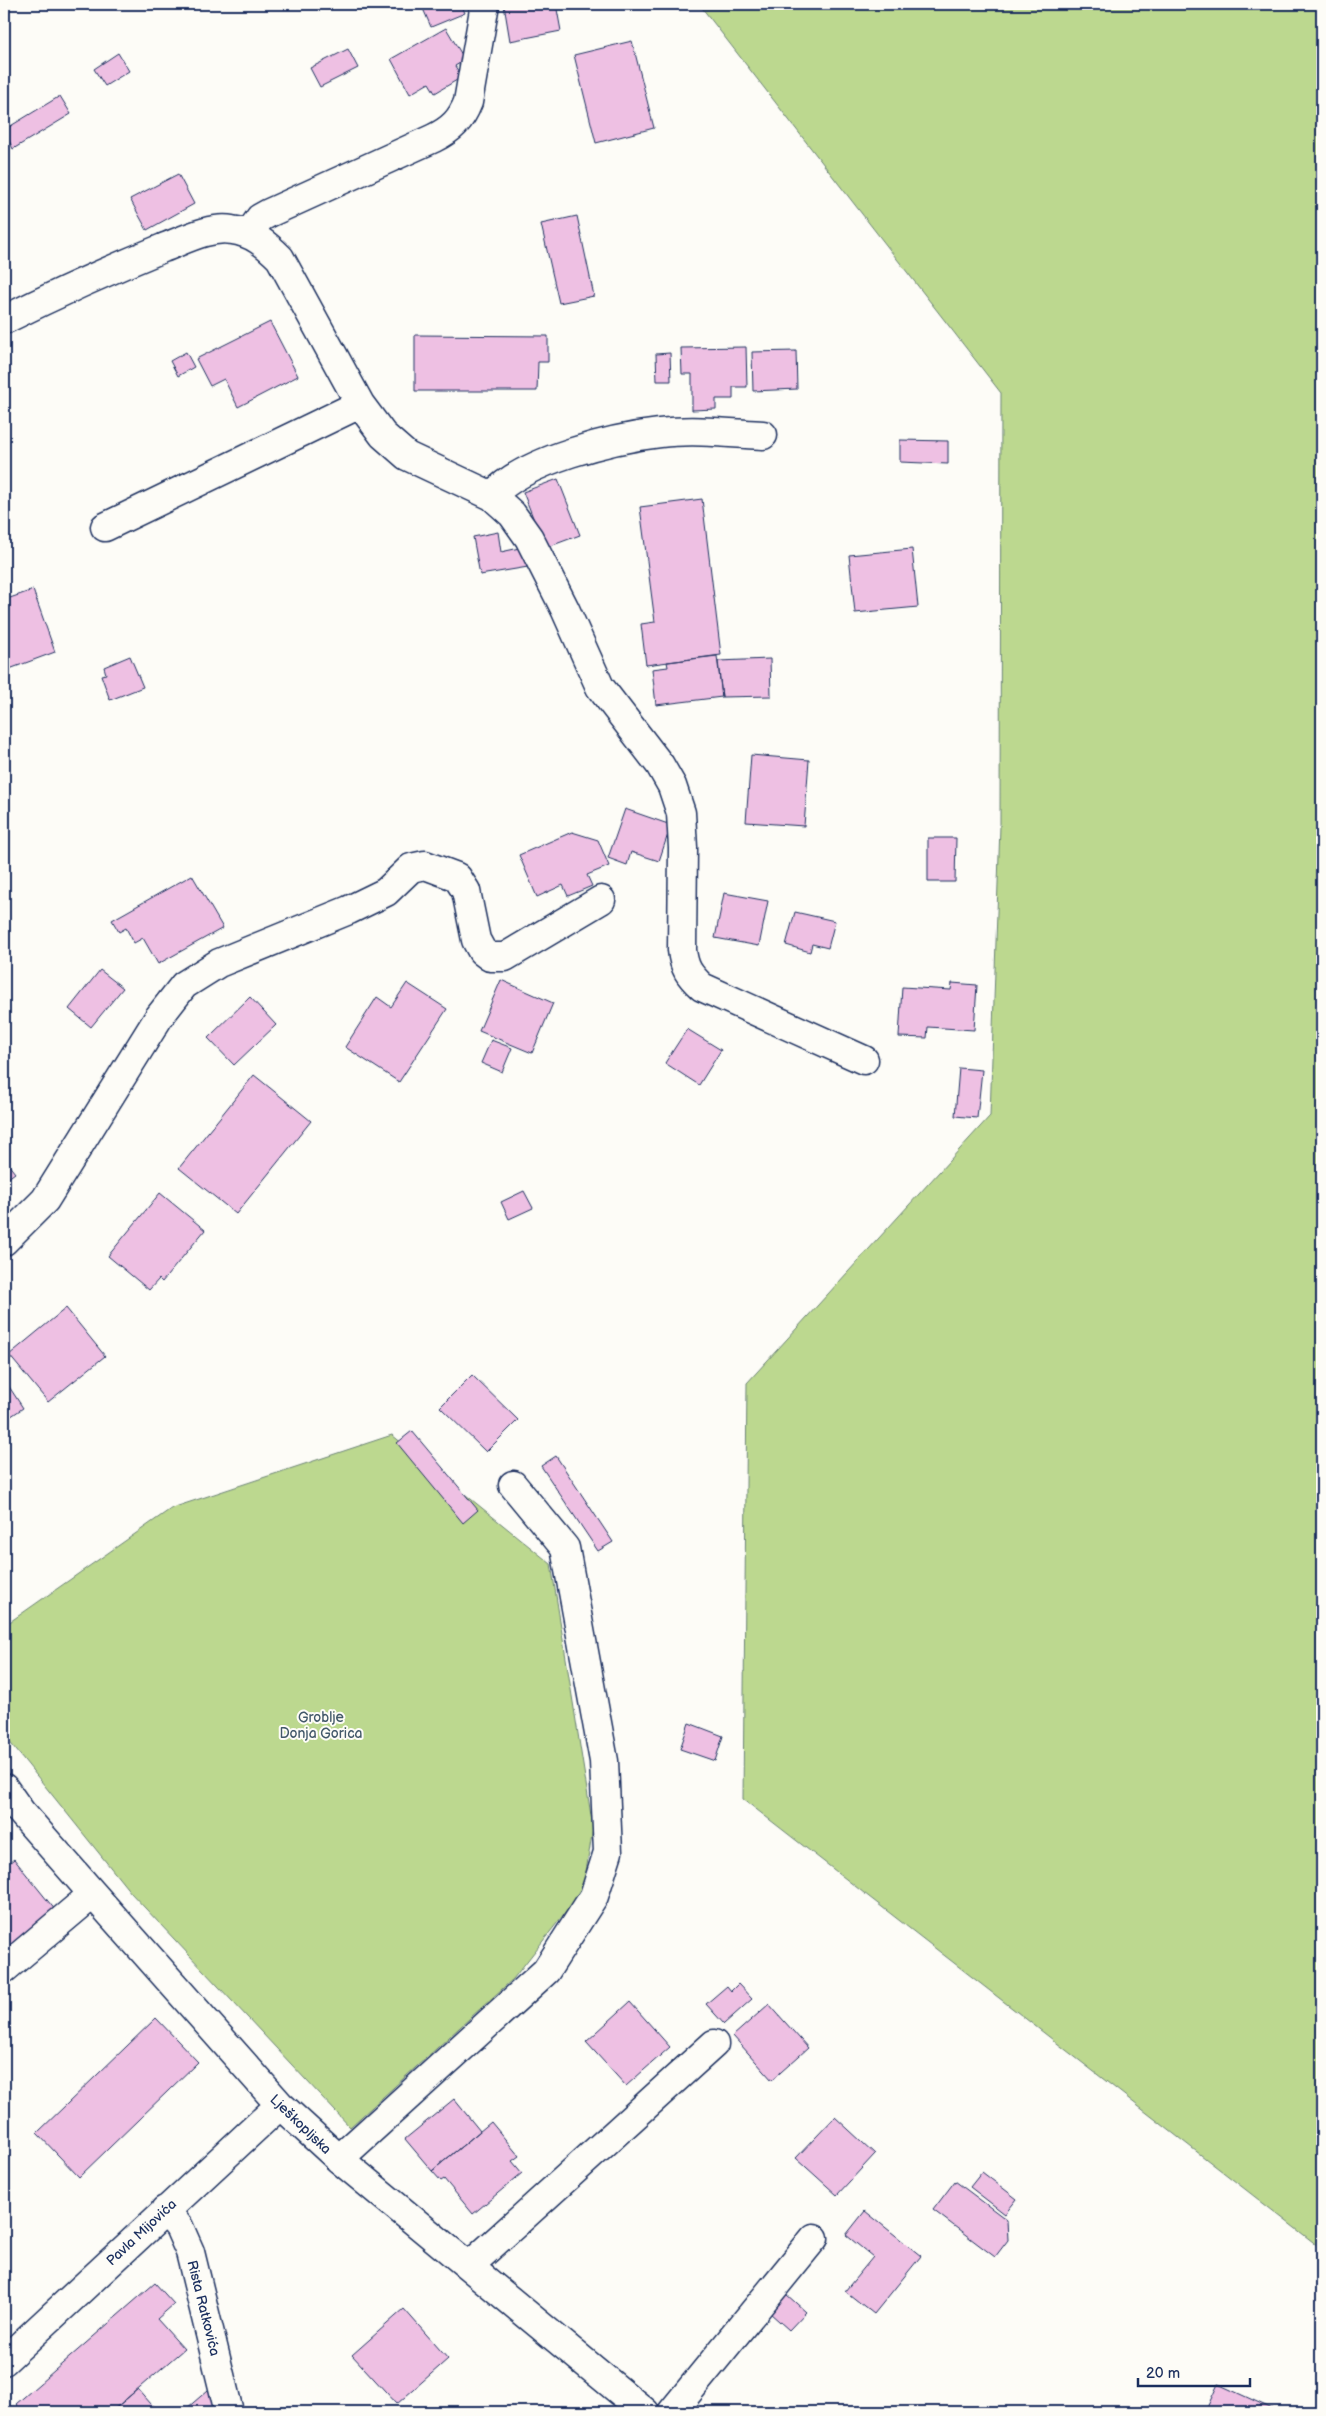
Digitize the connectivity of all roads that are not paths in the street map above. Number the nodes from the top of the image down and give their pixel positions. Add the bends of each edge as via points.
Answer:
1 (485, 4) edge
2 (249, 234) junction
3 (4, 320) edge
4 (360, 404) junction
5 (763, 435) dead end
6 (492, 496) junction
7 (105, 527) dead end
8 (601, 900) dead end
9 (864, 1060) dead end
10 (4, 1242) edge
11 (513, 1484) dead end
12 (4, 1788) edge
13 (93, 1894) junction
14 (4, 1969) edge
15 (714, 2044) dead end
16 (280, 2105) junction
17 (339, 2159) junction
18 (165, 2210) junction
19 (814, 2238) dead end
20 (469, 2266) junction
21 (4, 2360) edge
22 (229, 2412) edge
23 (645, 2412) edge
24 (672, 2412) edge

1 - 2 street via 468,102 456,124 434,138 269,213 260,218
2 - 3 street via 230,229 206,232 103,272
2 - 4 street via 264,242 280,258
4 - 6 street via 383,435 407,456
4 - 7 street
5 - 6 street via 661,432 611,441 556,458 511,479
6 - 9 street via 512,514 529,538 600,687 660,765 672,786 681,813 682,950 684,966 690,976 702,987
8 - 10 street via 505,957 490,957 476,940 466,891 457,877 425,865 411,868 386,892 349,910 219,964 184,985 159,1016 45,1200
11 - 17 street via 564,1548 604,1761 608,1852 594,1896 546,1971
12 - 13 street, Lješkopljska
13 - 14 street
13 - 16 street, Lješkopljska
15 - 20 street
16 - 17 street, Lješkopljska
16 - 18 street, Pavla Mijovića
17 - 20 street, Lješkopljska
18 - 21 street, Pavla Mijovića
18 - 22 street, Rista Ratkovića via 179,2227 190,2252
19 - 24 street
20 - 23 street, Lješkopljska

